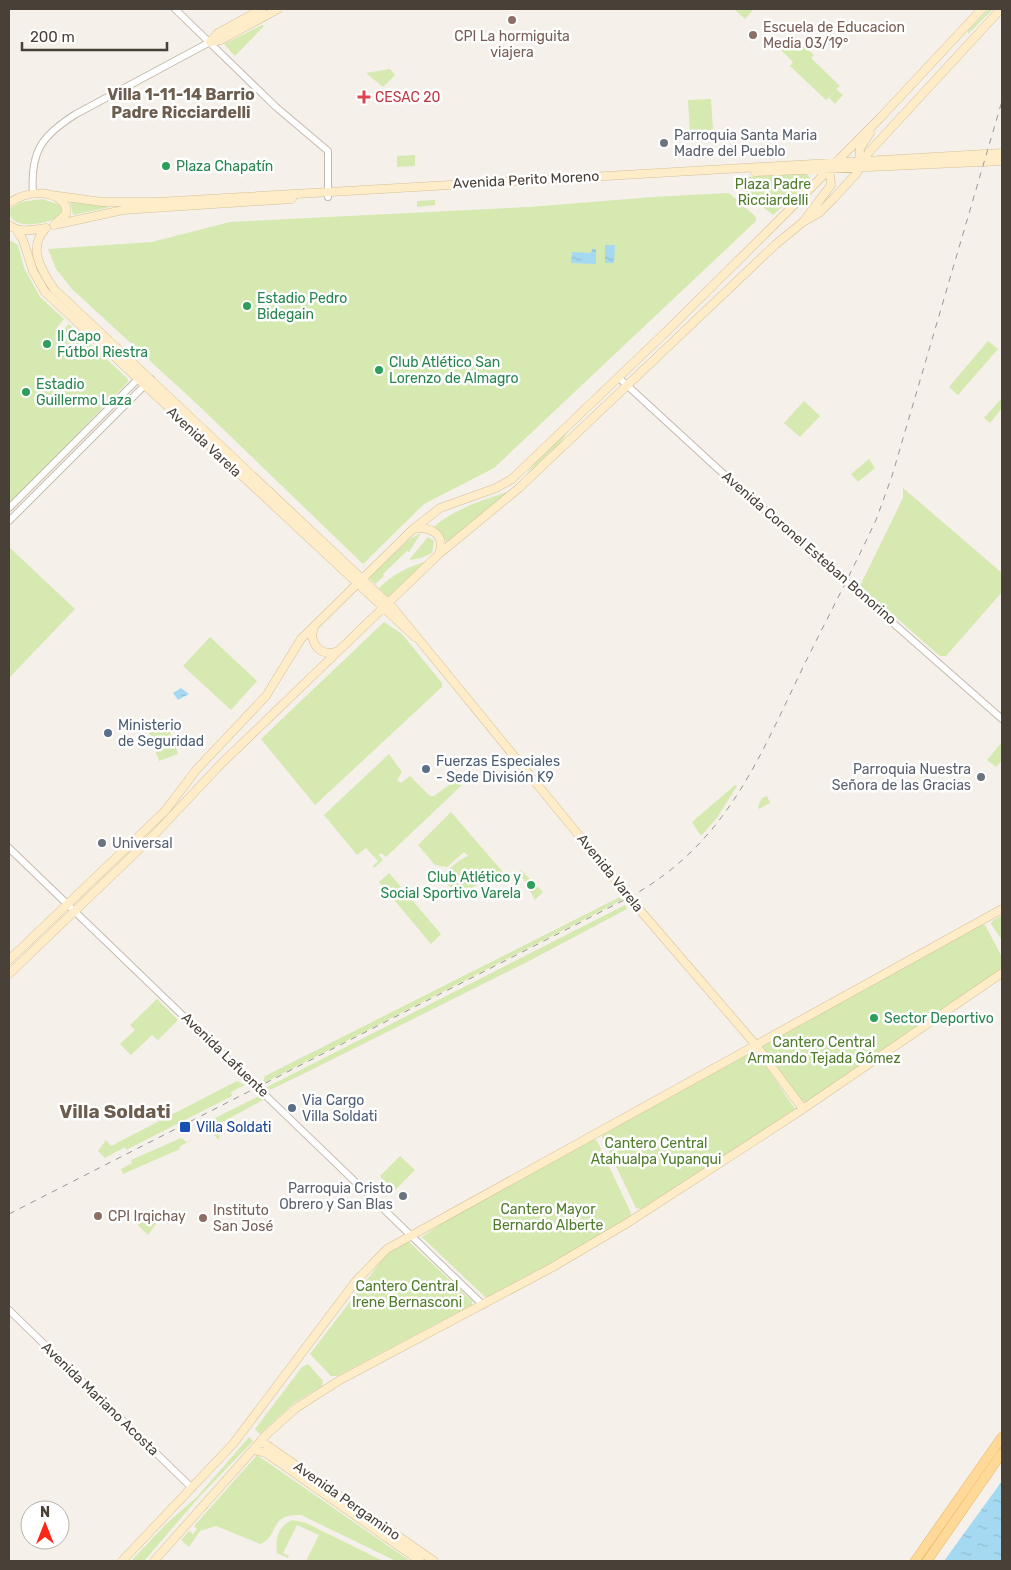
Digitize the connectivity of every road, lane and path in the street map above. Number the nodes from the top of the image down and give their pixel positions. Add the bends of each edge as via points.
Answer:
1 (176, 9) edge
2 (262, 9) edge
3 (278, 9) edge
4 (982, 9) edge
5 (1001, 9) edge
6 (210, 42) junction
7 (879, 119) junction
8 (1002, 153) edge
9 (1002, 161) edge
10 (861, 162) junction
11 (831, 164) junction
12 (33, 194) junction
13 (328, 194) junction
14 (51, 195) junction
15 (20, 196) junction
16 (9, 198) edge
17 (9, 203) edge
18 (803, 222) junction
19 (12, 227) edge
20 (50, 227) junction
21 (145, 372) junction
22 (618, 376) junction
23 (152, 379) junction
24 (138, 380) junction
25 (145, 387) junction
26 (626, 387) junction
27 (228, 450) junction
28 (220, 458) junction
29 (34, 484) junction
30 (38, 492) junction
31 (9, 508) edge
32 (9, 521) edge
33 (412, 530) junction
34 (439, 554) junction
35 (359, 582) junction
36 (386, 606) junction
37 (315, 625) junction
38 (341, 648) junction
39 (1002, 718) edge
40 (9, 848) edge
41 (67, 905) junction
42 (1002, 909) edge
43 (75, 912) junction
44 (1002, 914) edge
45 (986, 922) dead end
46 (9, 960) edge
47 (1002, 972) edge
48 (9, 974) edge
49 (755, 1044) junction
50 (803, 1109) junction
51 (411, 1235) junction
52 (483, 1305) junction
53 (9, 1310) edge
54 (1002, 1437) edge
55 (261, 1441) junction
56 (254, 1450) junction
57 (1002, 1453) edge
58 (192, 1488) junction
59 (122, 1561) edge
60 (154, 1561) edge
61 (420, 1561) edge
62 (434, 1561) edge
63 (916, 1561) edge
64 (927, 1561) edge

1 - 6 street
2 - 6 main road via 218,33
3 - 6 main road via 221,40
4 - 7 main road
5 - 10 main road
6 - 12 street via 56,128 41,143 34,158
6 - 13 street via 276,107 328,151
7 - 10 main road via 860,148
7 - 11 main road
8 - 10 main road, Avenida Perito Moreno
9 - 10 main road, Avenida Perito Moreno
10 - 11 main road, Avenida Perito Moreno
10 - 18 main road via 854,176 819,213
11 - 13 main road, Avenida Perito Moreno
11 - 18 main road via 828,190
11 - 22 main road via 675,324
12 - 14 main road, Avenida Perito Moreno
12 - 15 main road, Avenida Perito Moreno
13 - 14 main road, Avenida Perito Moreno via 120,203
13 - 20 main road, Avenida Perito Moreno via 122,210
14 - 20 main road, Avenida Varela via 62,201 66,210 64,217
15 - 16 main road
15 - 17 main road
18 - 26 main road via 731,285
19 - 20 main road, Avenida Perito Moreno
19 - 24 main road, Avenida Varela via 23,240 33,271 45,292
20 - 21 main road, Avenida Varela via 36,243 44,274 54,288
21 - 23 main road, Avenida Varela
21 - 24 street
22 - 26 street, Avenida Coronel Esteban Bonorino
22 - 33 main road via 512,478 496,488 440,508
23 - 25 street
23 - 27 main road, Avenida Varela
24 - 25 main road, Avenida Varela
24 - 29 street
25 - 28 main road, Avenida Varela
25 - 30 street
26 - 34 main road via 520,488
26 - 39 street, Avenida Coronel Esteban Bonorino
27 - 28 main road
27 - 35 main road, Avenida Varela
28 - 35 main road, Avenida Varela
29 - 30 street via 34,490
29 - 31 street
30 - 32 street
33 - 34 main road via 426,528 434,531 441,542
33 - 35 main road
34 - 36 main road
35 - 36 main road, Avenida Varela
35 - 37 main road
36 - 38 main road
36 - 49 main road, Avenida Varela via 417,638
37 - 38 main road via 312,639 316,648 331,653
37 - 41 main road via 297,645 266,696 201,764 168,808
38 - 43 main road
40 - 41 street, Avenida Lafuente
41 - 43 street, Avenida Lafuente
41 - 46 main road
42 - 49 main road
43 - 48 main road
43 - 51 street, Avenida Lafuente
44 - 45 main road
47 - 50 main road
49 - 50 main road, Avenida Varela
49 - 51 main road
50 - 52 main road via 599,1241
51 - 52 street, Avenida Lafuente
51 - 58 main road via 369,1265 245,1429
52 - 55 main road via 332,1385 289,1413
53 - 58 street, Avenida Mariano Acosta
54 - 63 main road
55 - 56 main road
55 - 62 main road, Avenida Pergamino
56 - 60 main road
56 - 61 main road, Avenida Pergamino via 266,1453
57 - 64 main road
58 - 59 main road

